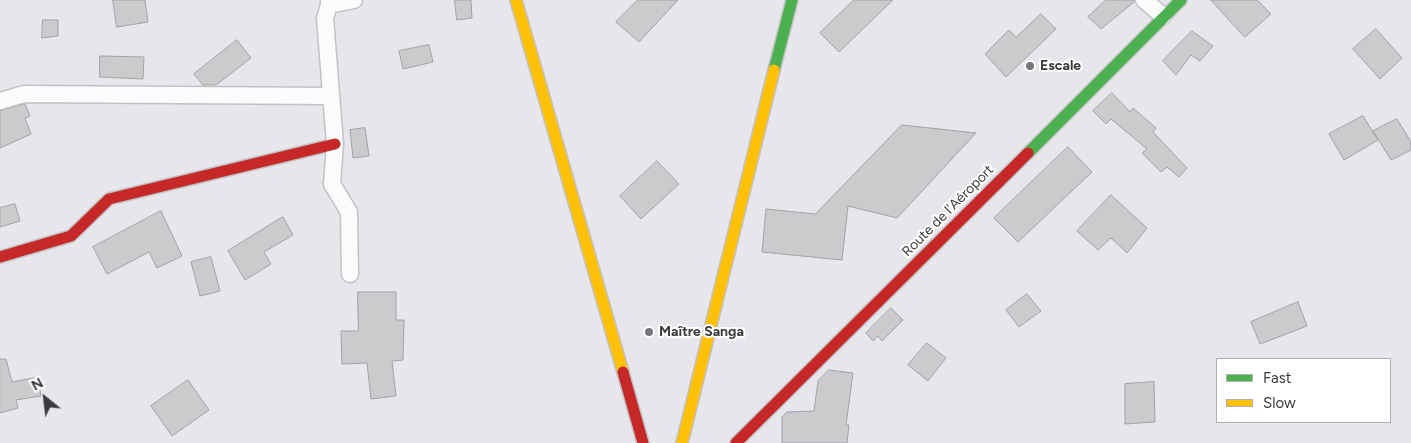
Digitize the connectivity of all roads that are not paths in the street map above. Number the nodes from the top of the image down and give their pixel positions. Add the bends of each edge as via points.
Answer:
1 (354, 0) edge
2 (516, 0) edge
3 (792, 0) edge
4 (1144, 0) edge
5 (1181, 0) edge
6 (329, 3) edge
7 (1164, 16) junction
8 (330, 96) junction
9 (0, 101) edge
10 (335, 144) junction
11 (0, 257) edge
12 (350, 274) dead end
13 (643, 443) edge
14 (682, 443) edge
15 (736, 443) edge

1 - 6 street
2 - 13 main road
3 - 14 main road
4 - 7 street
5 - 7 main road, Route de l'Aéroport
6 - 8 street via 325,18
7 - 15 main road, Route de l'Aéroport
8 - 9 street via 24,94
8 - 10 street
10 - 11 main road via 109,199 71,236
10 - 12 street via 332,184 349,212

